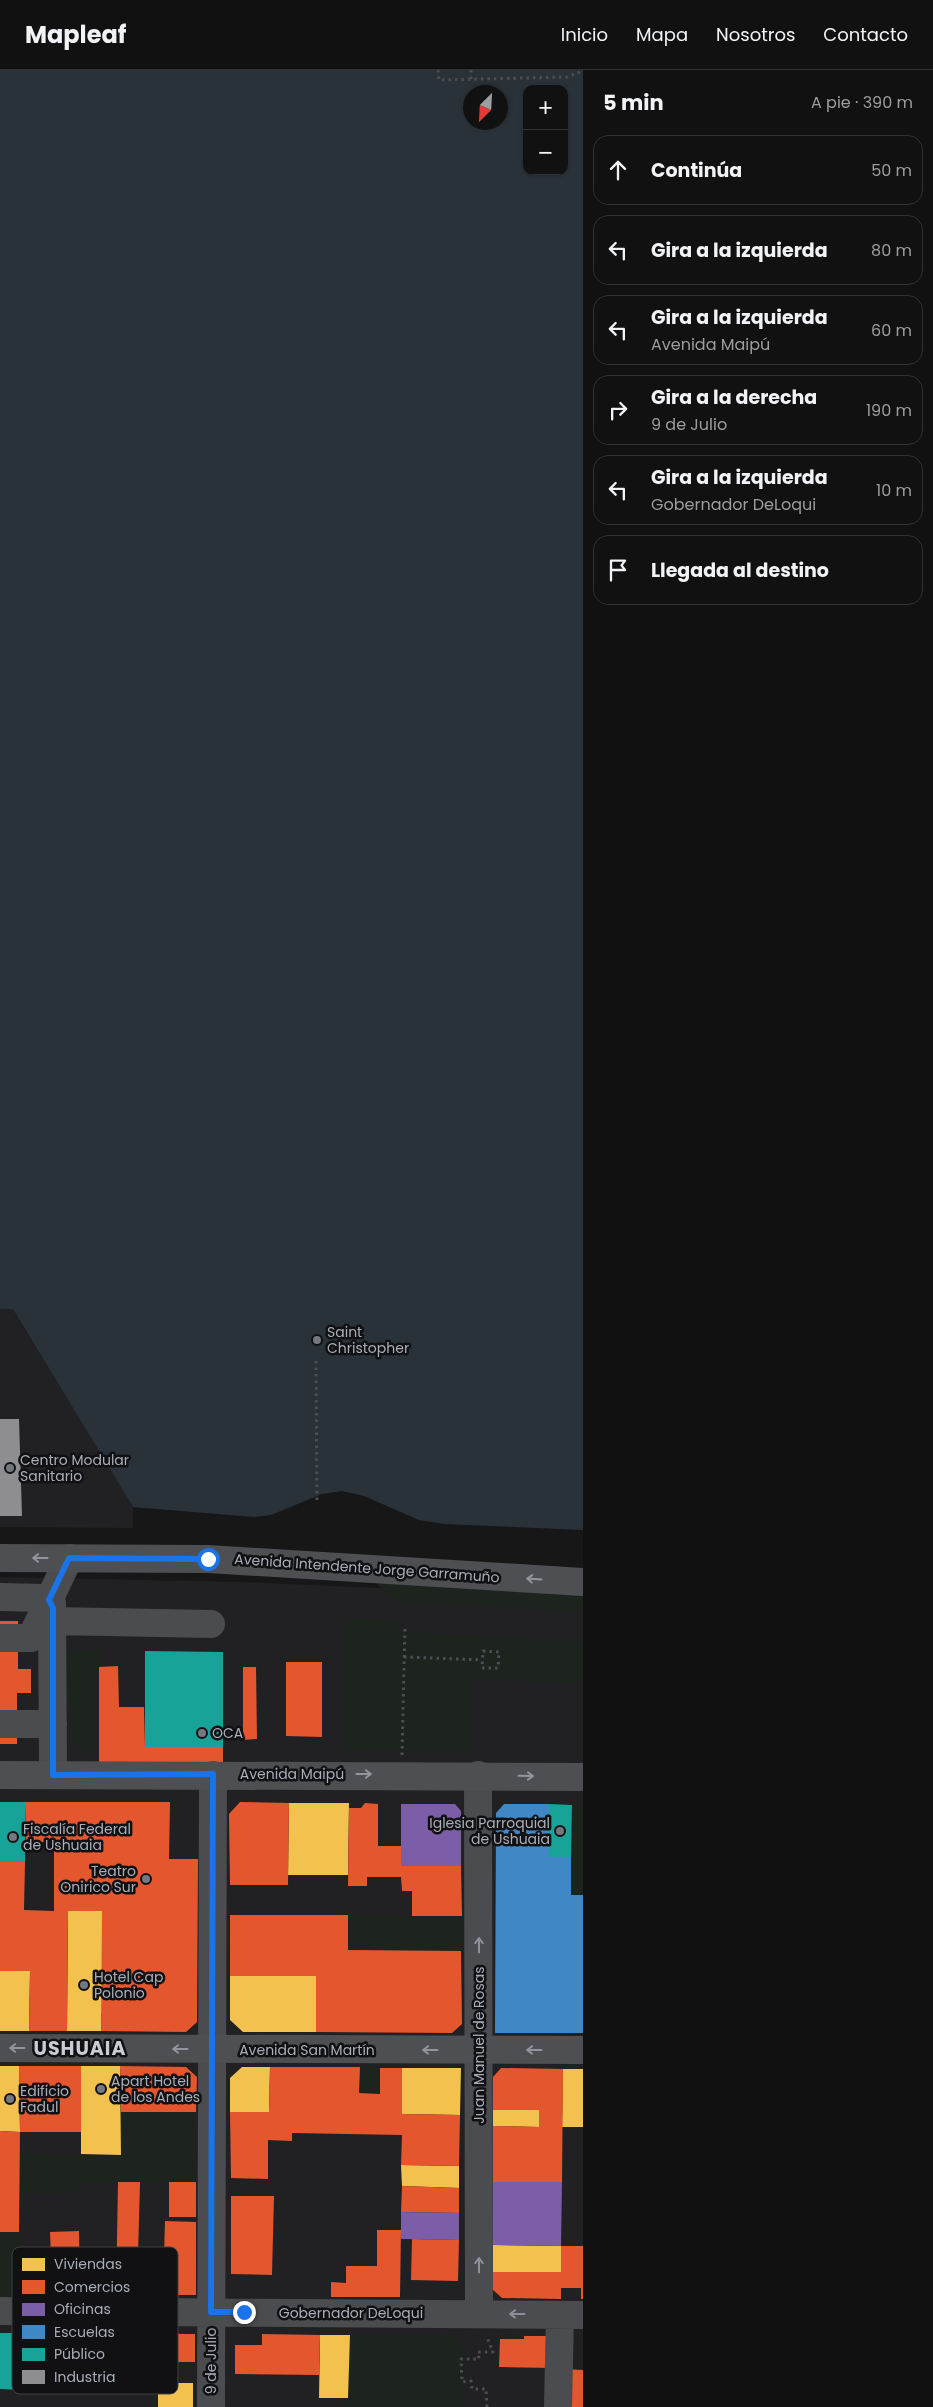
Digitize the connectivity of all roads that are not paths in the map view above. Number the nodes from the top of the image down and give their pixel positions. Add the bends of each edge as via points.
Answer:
1 (0, 1558) edge
2 (69, 1558) junction
3 (583, 1582) edge
4 (0, 1597) edge
5 (51, 1610) junction
6 (211, 1624) dead end
7 (0, 1638) edge
8 (0, 1724) edge
9 (53, 1724) junction
10 (213, 1774) junction
11 (0, 1775) edge
12 (53, 1775) junction
13 (478, 1775) junction
14 (583, 1776) edge
15 (0, 2048) edge
16 (212, 2049) junction
17 (479, 2050) junction
18 (583, 2050) edge
19 (178, 2312) edge
20 (211, 2312) junction
21 (479, 2314) junction
22 (571, 2315) edge
23 (211, 2407) edge
24 (558, 2407) edge

2 -> 1 main road, Avenida Intendente Jorge Garramuño
3 -> 2 main road, Avenida Intendente Jorge Garramuño via 208,1559
2 - 5 street
4 - 5 street
5 - 6 street
5 - 7 street via 31,1638
5 - 9 street
8 - 9 street
9 - 12 street
10 - 12 main road, Avenida Maipú
10 -> 13 main road, Avenida Maipú
10 - 16 street, 9 de Julio
11 - 12 main road, Avenida Maipú
13 -> 14 main road, Avenida Maipú
17 -> 13 street, Juan Manuel de Rosas
16 -> 15 main road, Avenida San Martín
17 -> 16 main road, Avenida San Martín
16 - 20 street, 9 de Julio
18 -> 17 main road, Avenida San Martín
21 -> 17 street, Juan Manuel de Rosas
19 - 20 street, Gobernador DeLoqui
20 - 21 street, Gobernador DeLoqui
20 - 23 street, 9 de Julio
22 -> 21 street, Gobernador DeLoqui
22 - 24 street

